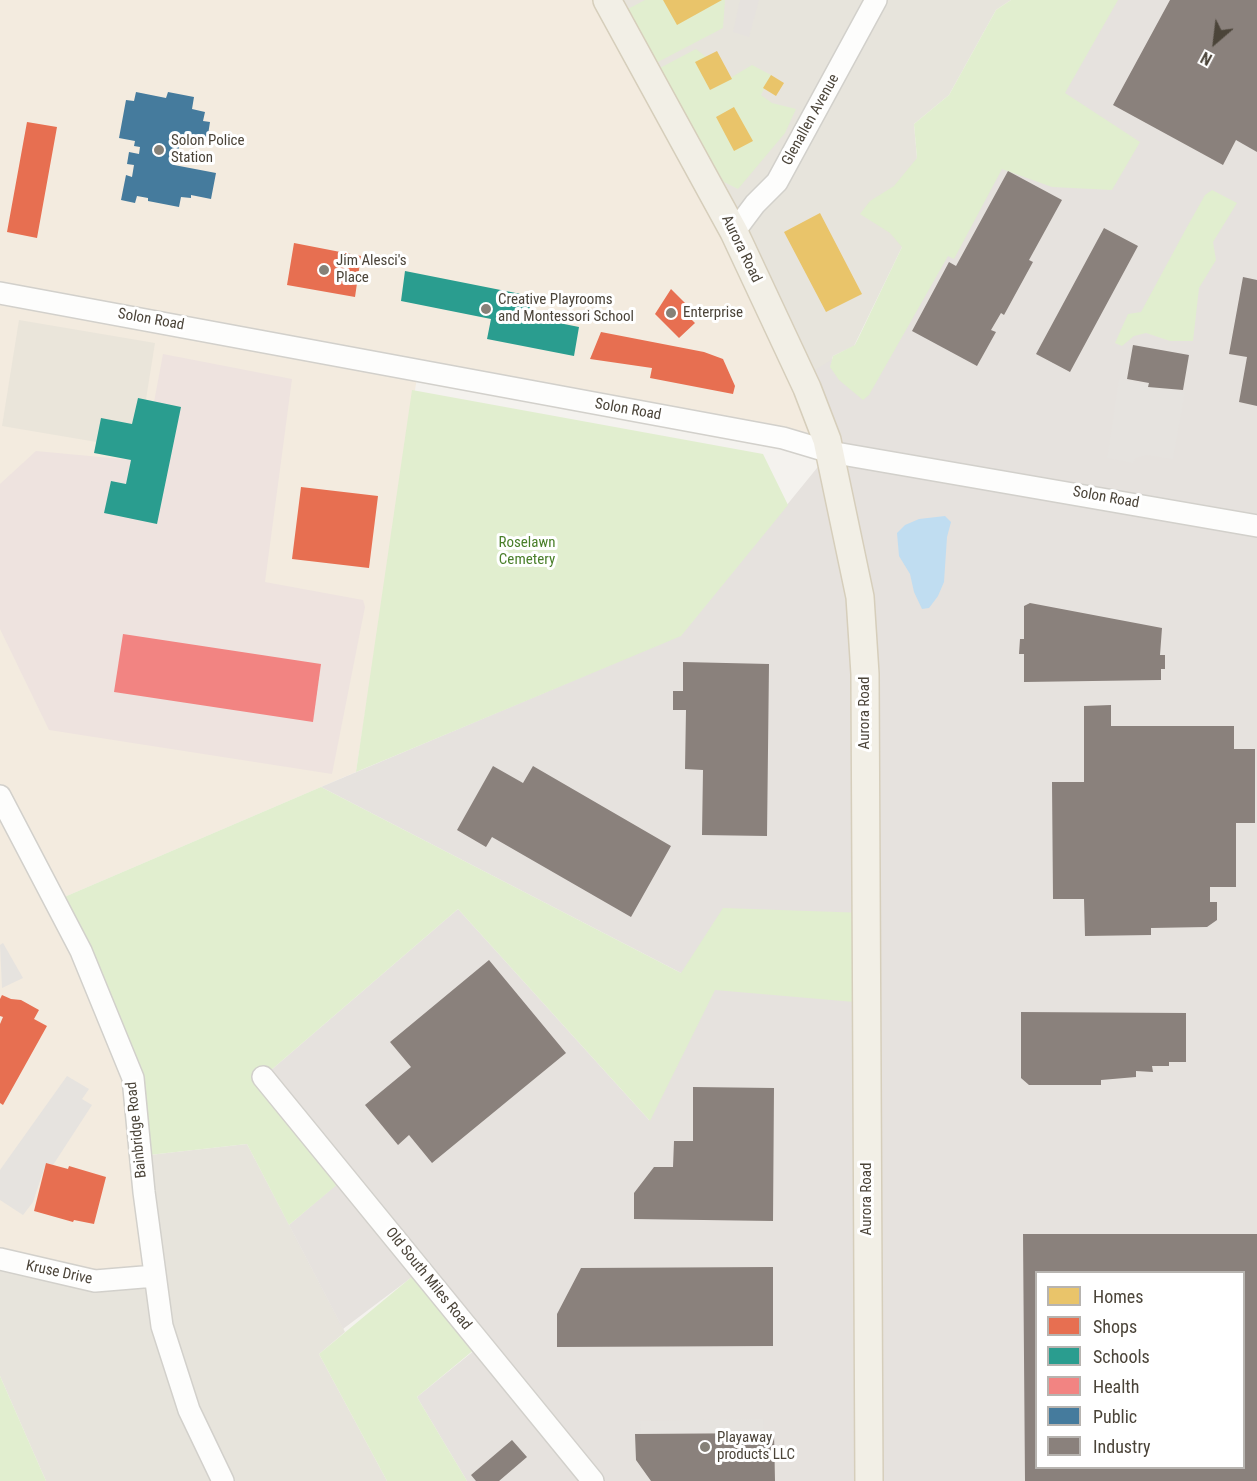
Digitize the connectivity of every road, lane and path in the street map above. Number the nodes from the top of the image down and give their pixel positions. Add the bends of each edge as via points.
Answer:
1 (607, 0) edge
2 (876, 0) edge
3 (734, 232) junction
4 (0, 293) edge
5 (830, 452) junction
6 (1257, 526) edge
7 (0, 796) edge
8 (262, 1077) dead end
9 (0, 1259) edge
10 (155, 1276) junction
11 (224, 1481) edge
12 (593, 1481) edge
13 (869, 1481) edge

1 - 3 main road, Aurora Road
2 - 3 street, Glenallen Avenue via 777,182
3 - 5 main road, Aurora Road via 807,388
4 - 5 street, Solon Road via 783,438
5 - 6 street, Solon Road
5 - 13 main road, Aurora Road via 860,597 865,674
7 - 10 street, Bainbridge Road via 81,951 133,1078
8 - 12 street, Old South Miles Road
9 - 10 street, Kruse Drive via 94,1281
10 - 11 street, Bainbridge Road via 162,1326 189,1410

